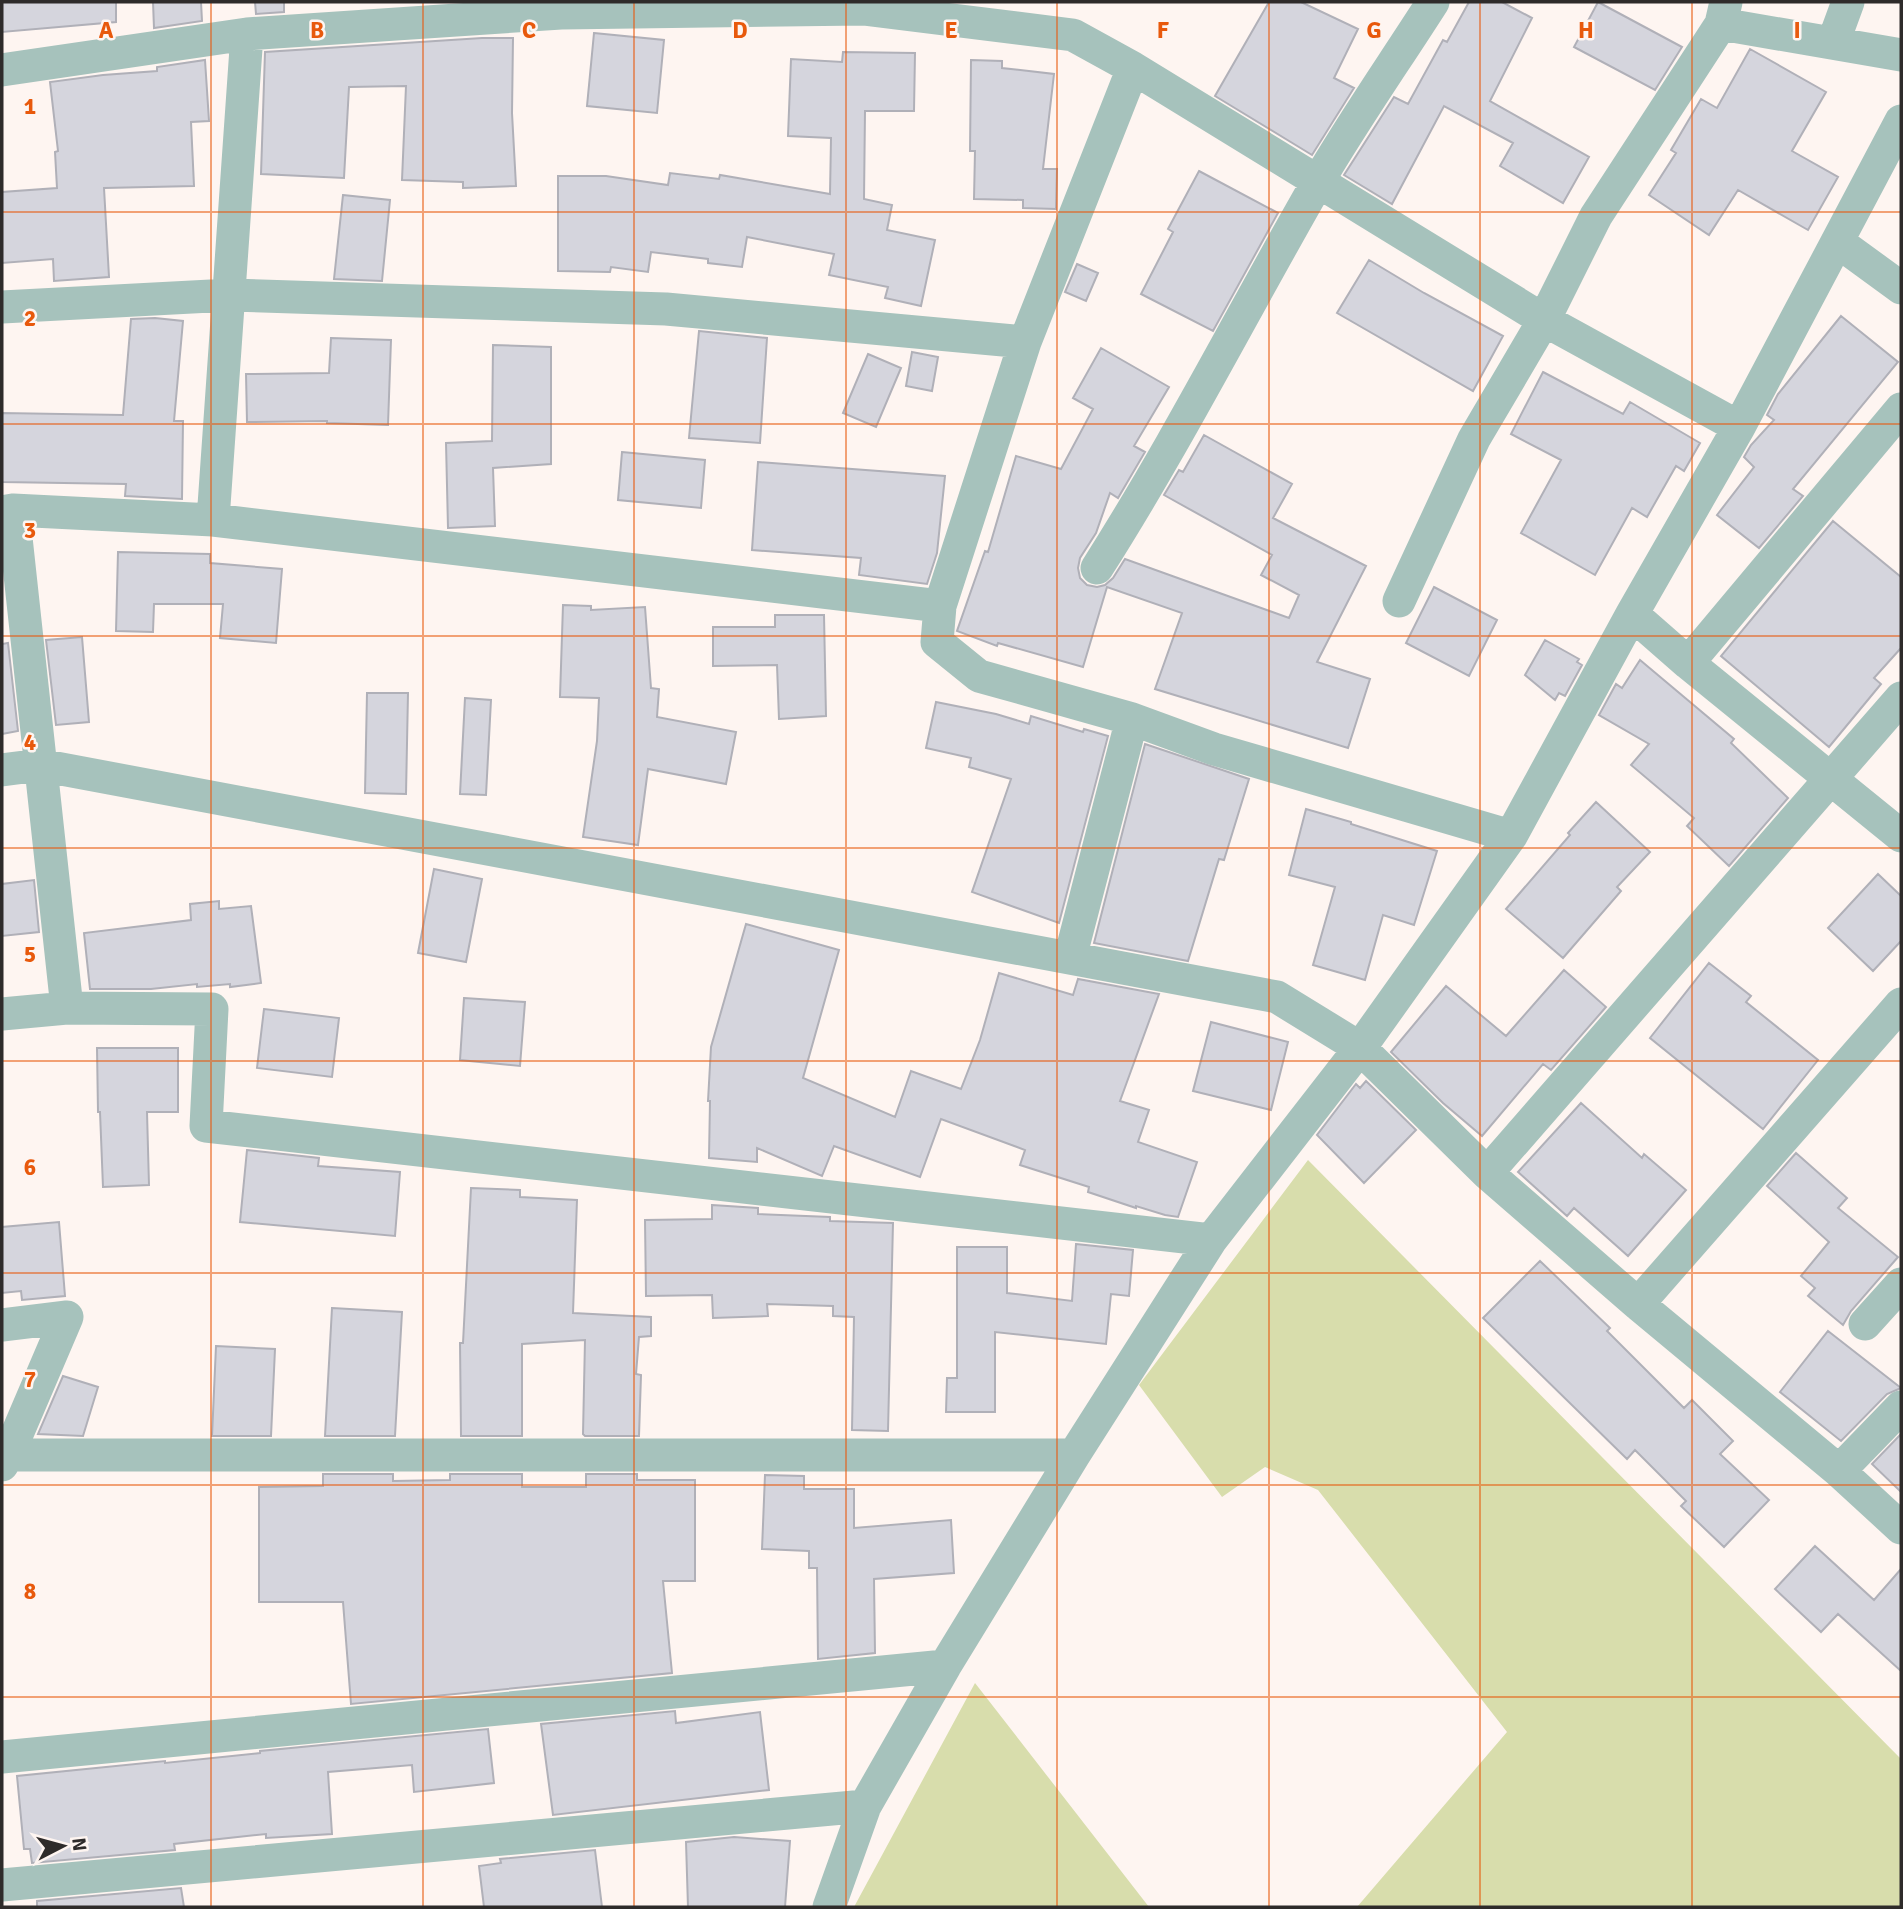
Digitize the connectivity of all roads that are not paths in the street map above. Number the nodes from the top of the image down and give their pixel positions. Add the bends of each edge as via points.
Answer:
1 (1433, 2) edge
2 (1848, 2) edge
3 (1723, 13) edge
4 (247, 34) junction
5 (1832, 43) junction
6 (1901, 55) edge
7 (1133, 68) junction
8 (2, 70) edge
9 (1901, 121) edge
10 (1318, 181) junction
11 (1838, 243) junction
12 (1901, 288) edge
13 (230, 295) junction
14 (2, 307) edge
15 (1544, 320) junction
16 (1025, 342) junction
17 (1901, 409) edge
18 (1739, 427) junction
19 (7, 511) edge
20 (213, 520) junction
21 (1097, 568) dead end
22 (1399, 601) dead end
23 (940, 606) junction
24 (1632, 614) junction
25 (1688, 663) junction
26 (1901, 698) edge
27 (1132, 719) junction
28 (40, 765) junction
29 (2, 770) edge
30 (1831, 778) junction
31 (1511, 836) junction
32 (1901, 836) edge
33 (1070, 958) junction
34 (1901, 1004) edge
35 (66, 1008) junction
36 (2, 1014) edge
37 (1360, 1048) junction
38 (1487, 1173) junction
39 (1211, 1240) junction
40 (1901, 1284) edge
41 (1637, 1304) junction
42 (1865, 1324) dead end
43 (2, 1325) edge
44 (1901, 1407) edge
45 (1074, 1455) junction
46 (5, 1460) edge
47 (1839, 1471) junction
48 (1901, 1528) edge
49 (945, 1666) junction
50 (2, 1757) edge
51 (866, 1806) junction
52 (2, 1885) edge
53 (829, 1907) edge

1 - 10 street
2 - 5 street
3 - 5 street
3 - 15 street via 1596,216
4 - 7 street via 561,13 863,9 1073,35
4 - 8 street
4 - 13 street
5 - 6 street
7 - 10 street
7 - 16 street
9 - 11 street
10 - 15 street
10 - 21 street
11 - 12 street
11 - 18 street
13 - 14 street
13 - 16 street via 666,309
13 - 20 street
15 - 18 street
15 - 22 street via 1474,439
16 - 23 street
17 - 25 street
18 - 24 street
19 - 20 street
19 - 28 street
20 - 23 street
23 - 27 street via 937,642 979,677
24 - 25 street
24 - 31 street
25 - 30 street
26 - 30 street
27 - 31 street via 1214,749
27 - 33 street
28 - 29 street
28 - 33 street
28 - 35 street
30 - 32 street
30 - 38 street
31 - 37 street
33 - 37 street via 1277,997
34 - 41 street
35 - 36 street
35 - 39 street via 212,1009 206,1126
37 - 38 street
37 - 39 street
38 - 41 street
39 - 45 street
40 - 42 street
41 - 47 street
43 - 46 street via 67,1317
44 - 47 street
45 - 46 street
45 - 49 street
47 - 48 street
49 - 50 street
49 - 51 street
51 - 52 street
51 - 53 street

